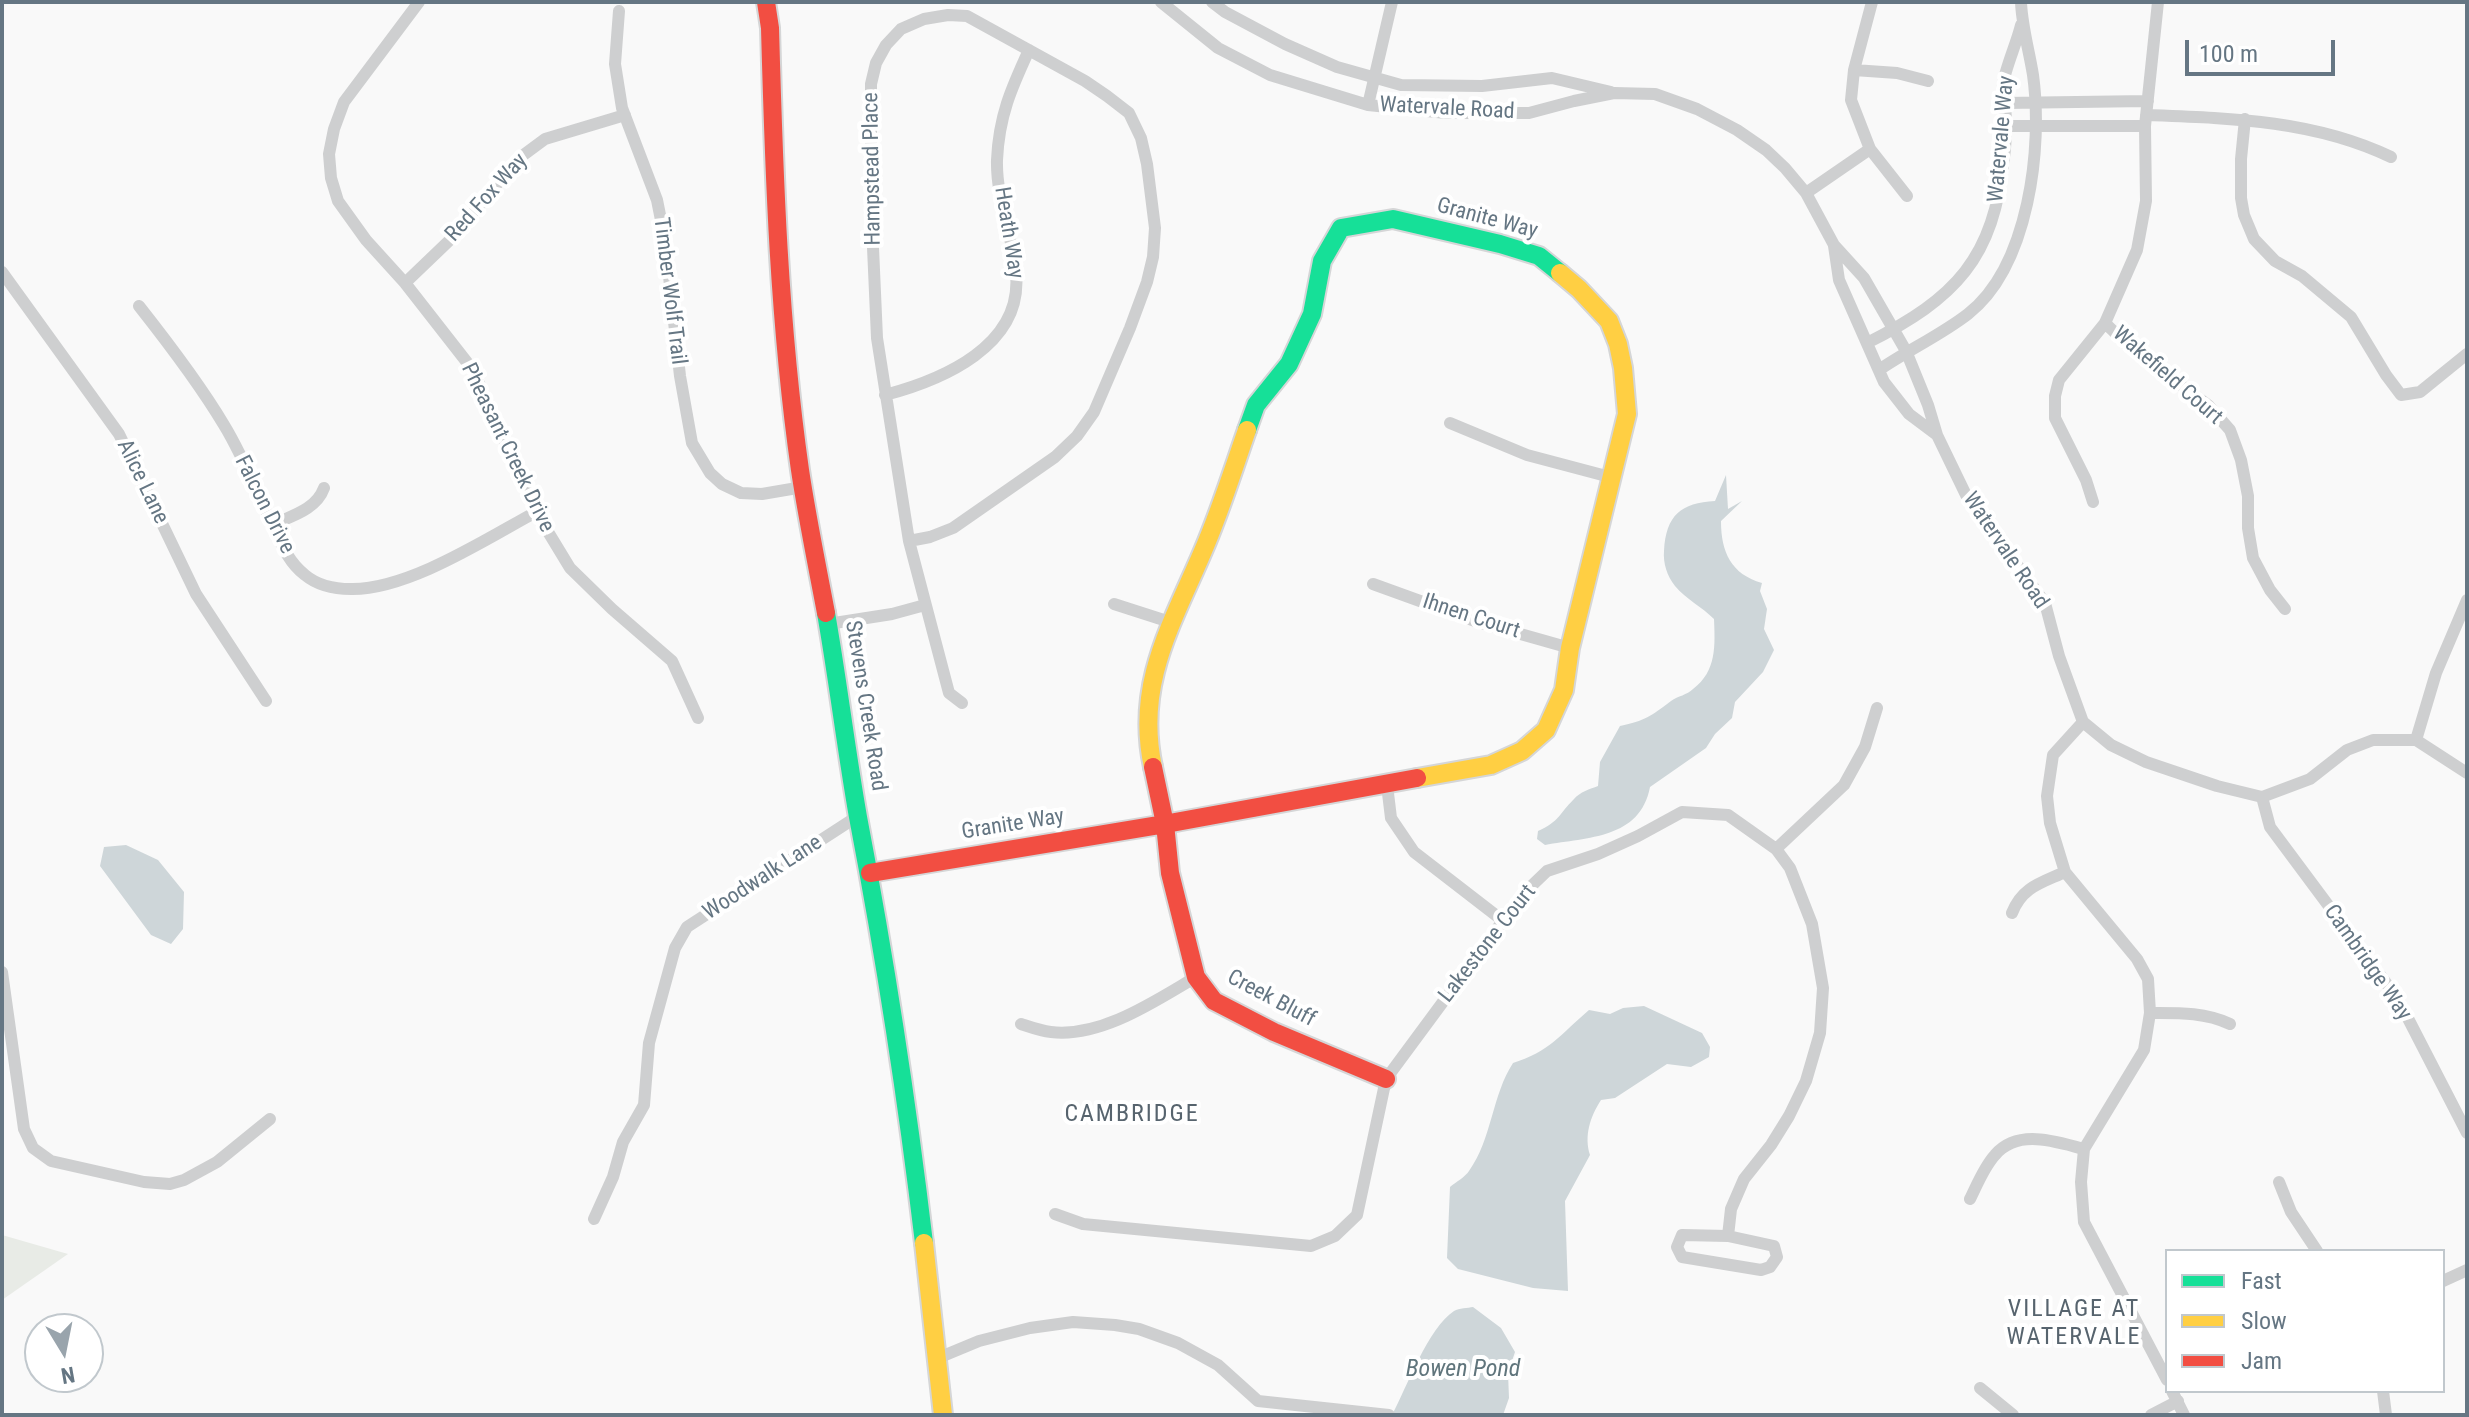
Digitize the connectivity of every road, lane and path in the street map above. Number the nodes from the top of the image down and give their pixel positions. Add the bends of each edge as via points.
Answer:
1 (419, 2) edge
2 (766, 2) edge
3 (1161, 2) edge
4 (1212, 2) edge
5 (1392, 2) edge
6 (1872, 2) edge
7 (2021, 2) edge
8 (2158, 2) edge
9 (619, 11) dead end
10 (2022, 22) junction
11 (1029, 50) junction
12 (1854, 70) junction
13 (1374, 77) junction
14 (1928, 81) dead end
15 (1614, 93) junction
16 (2148, 101) junction
17 (2035, 102) junction
18 (2005, 103) junction
19 (1368, 105) junction
20 (625, 115) junction
21 (2245, 119) junction
22 (2145, 120) junction
23 (2037, 125) junction
24 (2006, 126) junction
25 (1870, 149) junction
26 (2391, 157) dead end
27 (1806, 193) junction
28 (1907, 196) dead end
29 (1834, 245) junction
30 (2, 272) edge
31 (405, 283) junction
32 (139, 306) dead end
33 (2105, 323) junction
34 (1894, 330) junction
35 (1867, 343) junction
36 (1906, 351) junction
37 (2467, 354) edge
38 (1879, 370) junction
39 (885, 395) junction
40 (1450, 423) dead end
41 (1937, 435) junction
42 (1610, 477) junction
43 (803, 487) junction
44 (324, 488) dead end
45 (2093, 502) dead end
46 (536, 512) junction
47 (272, 525) junction
48 (909, 541) junction
49 (1373, 584) dead end
50 (2467, 600) edge
51 (1114, 604) dead end
52 (925, 605) junction
53 (2285, 609) dead end
54 (1170, 622) junction
55 (828, 624) junction
56 (1570, 648) junction
57 (266, 701) dead end
58 (962, 703) dead end
59 (1877, 708) dead end
60 (698, 718) dead end
61 (2083, 722) junction
62 (2416, 740) junction
63 (2467, 773) edge
64 (1387, 785) junction
65 (2262, 797) junction
66 (858, 816) junction
67 (1165, 824) junction
68 (1776, 849) junction
69 (2065, 872) junction
70 (870, 873) junction
71 (2012, 913) dead end
72 (1502, 920) junction
73 (2, 972) edge
74 (1196, 977) junction
75 (2150, 1013) junction
76 (1021, 1024) dead end
77 (2230, 1024) dead end
78 (1386, 1079) junction
79 (270, 1119) dead end
80 (2467, 1133) edge
81 (2084, 1149) junction
82 (2279, 1182) dead end
83 (1970, 1199) dead end
84 (1055, 1214) dead end
85 (594, 1219) dead end
86 (1728, 1236) junction
87 (2316, 1249) edge
88 (2467, 1270) edge
89 (2445, 1280) edge
90 (938, 1358) junction
91 (2165, 1376) edge
92 (1980, 1388) dead end
93 (2383, 1393) edge
94 (2175, 1396) edge
95 (943, 1415) edge
96 (1389, 1415) edge
97 (2013, 1415) edge
98 (2151, 1415) edge
99 (2184, 1415) edge
100 (2386, 1415) edge

1 - 31 street, Pheasant Creek Drive via 344,102 329,154 338,201
2 - 43 street, Stevens Creek Road via 782,307
3 - 19 street, Watervale Road via 1218,48 1270,75
4 - 13 street, Watervale Road via 1285,44
5 - 13 street
6 - 12 street
7 - 10 street, Watervale Way
8 - 16 street
9 - 20 street, Timber Wolf Trail via 615,64
10 - 17 street, Watervale Way
10 - 18 street, Watervale Way via 2003,85
11 - 39 street, Heath Way via 1005,103 997,161 1016,273 1017,298 1008,320 966,363 924,385
11 - 39 street, Hampstead Place via 967,16 948,15 901,29 876,63 871,84 871,202
11 - 48 street, Hampstead Place via 1129,113 1141,138 1155,228 1147,282 1094,412 1077,436 953,528
12 - 14 street
12 - 25 street via 1851,100
13 - 15 street, Watervale Road via 1432,86 1552,78
13 - 19 street
15 - 19 street, Watervale Road via 1529,113 1446,113
15 - 27 street, Watervale Road via 1655,94 1724,123 1766,150
16 - 17 street
16 - 22 street
17 - 18 street
17 - 23 street, Watervale Way
18 - 24 street, Watervale Way
20 - 31 street, Red Fox Way via 545,139 518,159 453,237
20 - 43 street, Timber Wolf Trail via 660,214 692,443 710,473 741,493
21 - 22 street
21 - 26 street via 2295,125
21 - 37 street via 2241,198 2254,239 2351,317 2401,395 2420,392
22 - 23 street
22 - 33 street via 2146,201 2137,250
23 - 24 street
23 - 36 street, Watervale Way via 2028,197 2009,263 1968,314
24 - 34 street, Watervale Way via 1997,209 1977,257 1938,301
25 - 27 street
25 - 28 street
27 - 29 street, Watervale Road
29 - 34 street, Watervale Road via 1864,278
29 - 35 street, Watervale Road via 1839,280
30 - 57 street, Alice Lane via 119,434 196,594
31 - 46 street, Pheasant Creek Drive via 473,370
32 - 47 street, Falcon Drive via 225,427
33 - 45 street via 2059,380 2055,396 2055,418
33 - 53 street, Wakefield Court via 2208,405 2230,430 2246,484 2253,558
34 - 35 street, Watervale Way
34 - 36 street, Watervale Road
35 - 38 street, Watervale Road
36 - 38 street, Watervale Way
36 - 41 street, Watervale Road
38 - 41 street, Watervale Road via 1909,414
39 - 48 street, Hampstead Place
40 - 42 street via 1527,455
41 - 61 street, Watervale Road via 1966,495 2045,603
42 - 54 street, Granite Way via 1627,414 1623,368 1609,321 1579,289 1539,256 1500,244 1393,219 1341,228 1322,261 1312,314 1289,364 1256,405 1204,549
42 - 56 street, Granite Way
43 - 55 street, Stevens Creek Road
44 - 47 street via 306,509
46 - 47 street, Falcon Drive via 444,562 399,580 350,590 305,576 285,554
46 - 60 street, Pheasant Creek Drive via 570,568 672,661
48 - 52 street, Hampstead Place
49 - 56 street, Ihnen Court
50 - 62 street via 2436,673
51 - 54 street
52 - 55 street
52 - 58 street, Hampstead Place via 949,693
54 - 67 street, Granite Way via 1148,698 1147,740
55 - 66 street, Stevens Creek Road
56 - 64 street, Granite Way via 1564,690 1546,730 1522,751 1491,765
59 - 68 street via 1865,747 1844,785
61 - 65 street via 2111,745 2146,762
61 - 69 street via 2053,755 2047,796
62 - 63 street
62 - 65 street via 2373,740 2347,750 2310,779
64 - 67 street, Granite Way
64 - 72 street via 1391,818 1414,852
65 - 80 street, Cambridge Way via 2270,827 2398,999
66 - 70 street, Stevens Creek Road
66 - 85 street, Woodwalk Lane via 687,927 675,948 649,1043 644,1105 623,1142
67 - 70 street, Granite Way
67 - 74 street, Creek Bluff via 1170,873
68 - 72 street, Lakestone Court via 1728,815 1682,812 1598,854 1547,871
68 - 86 street, Lakestone Court via 1790,868 1812,924 1823,988 1820,1033 1789,1116 1744,1179 1731,1209
69 - 71 street via 2030,888
69 - 75 street via 2137,959 2148,979
70 - 90 street, Stevens Creek Road
72 - 78 street, Lakestone Court
73 - 79 street via 24,1129 33,1148 51,1161 170,1184 217,1162
74 - 76 street via 1139,1011 1082,1030 1052,1032
74 - 78 street, Creek Bluff via 1214,1001
75 - 77 street via 2203,1015
75 - 81 street via 2144,1050
78 - 84 street, Lakestone Court via 1357,1215 1335,1236 1311,1246 1083,1224
81 - 83 street via 2026,1138 2007,1146 1996,1153
81 - 91 street via 2084,1222
82 - 87 street
86 - 86 street via 1682,1235 1677,1247 1682,1257 1761,1270 1777,1257 1774,1246
88 - 89 street
90 - 95 street, Stevens Creek Road
90 - 96 street via 1030,1328 1073,1322 1115,1325 1191,1350 1218,1365 1258,1401
92 - 97 street
93 - 100 street
94 - 98 street
94 - 99 street

